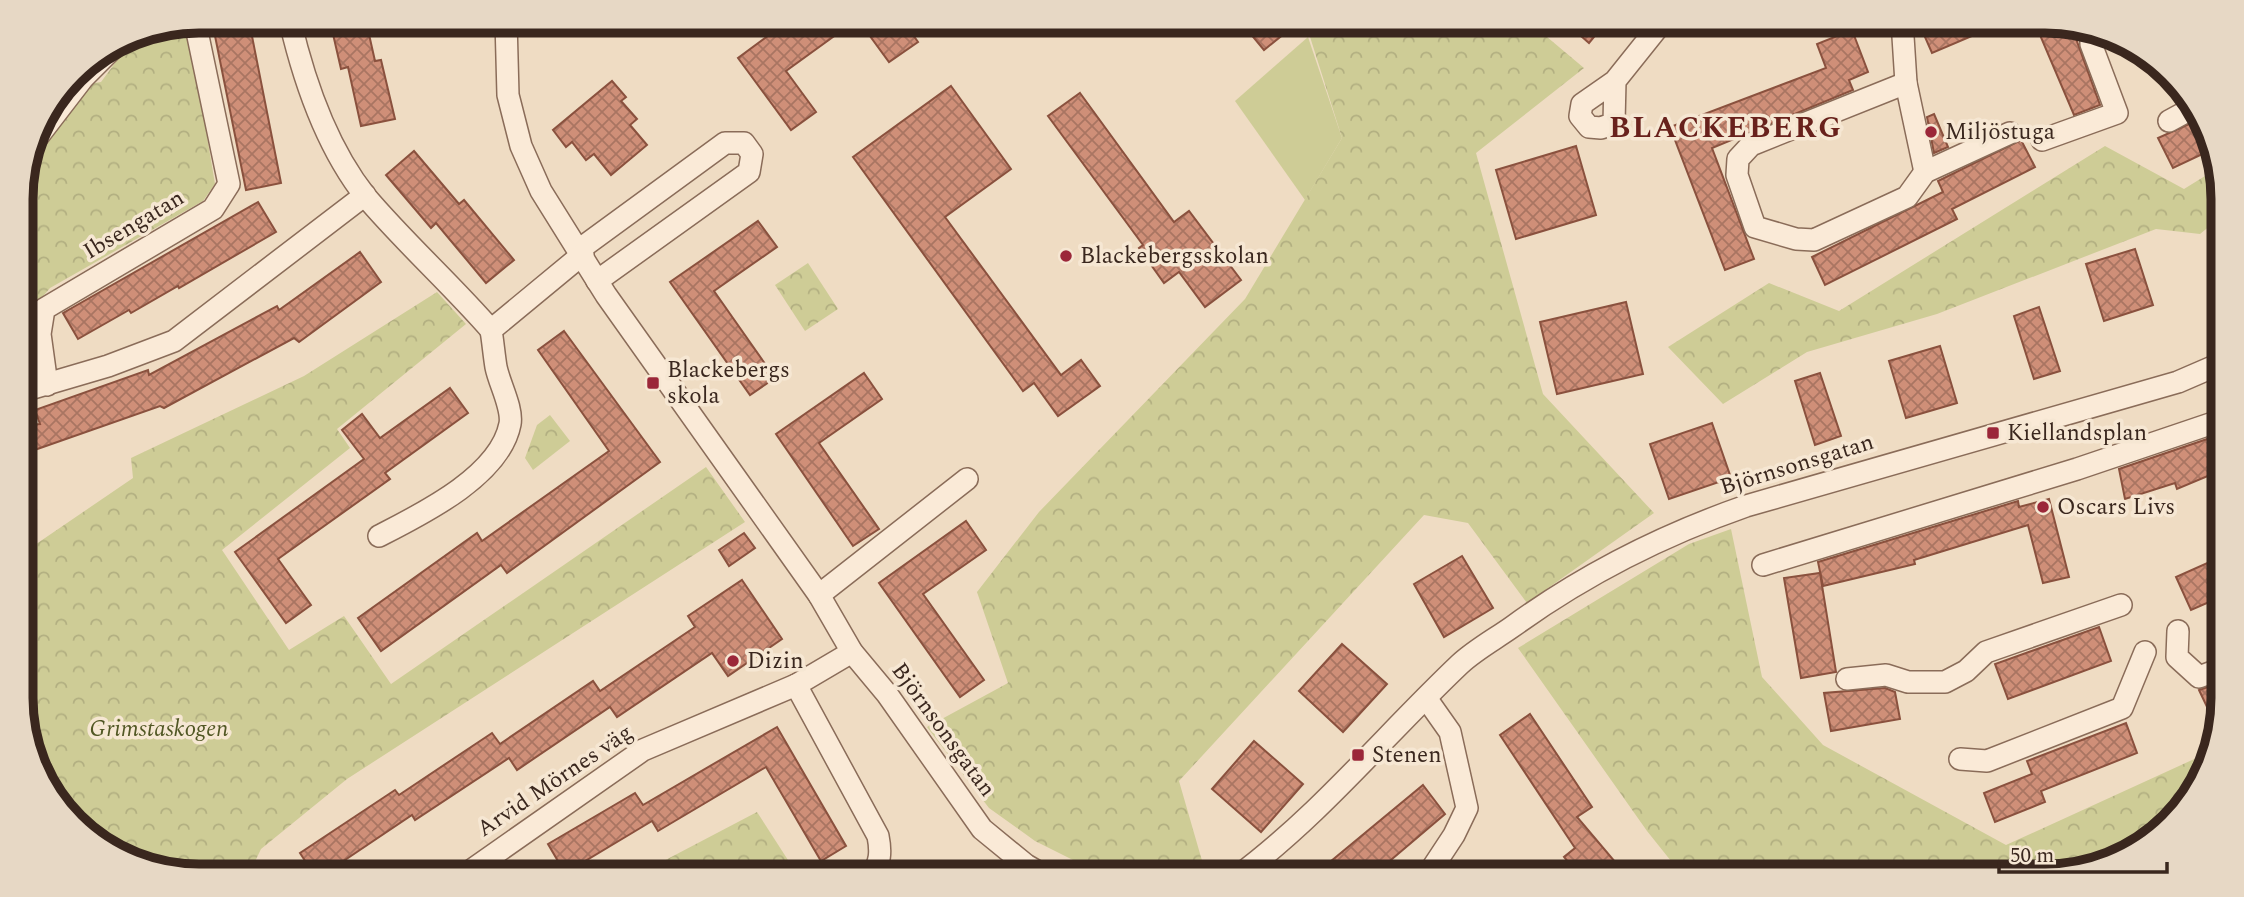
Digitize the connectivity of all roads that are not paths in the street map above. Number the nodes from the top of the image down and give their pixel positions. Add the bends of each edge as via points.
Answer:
1 (1653, 33) edge
2 (1903, 33) edge
3 (198, 34) edge
4 (293, 34) edge
5 (506, 34) edge
6 (2091, 40) edge
7 (1615, 81) dead end
8 (1906, 83) junction
9 (2185, 112) edge
10 (2169, 121) dead end
11 (2010, 133) dead end
12 (2042, 140) dead end
13 (1926, 172) junction
14 (365, 195) junction
15 (581, 252) junction
16 (597, 281) junction
17 (34, 329) edge
18 (491, 330) junction
19 (40, 334) junction
20 (2211, 368) edge
21 (47, 385) junction
22 (34, 388) edge
23 (2211, 424) edge
24 (967, 479) dead end
25 (379, 536) dead end
26 (1763, 565) dead end
27 (818, 595) junction
28 (2122, 605) dead end
29 (2178, 631) dead end
30 (852, 652) junction
31 (2145, 652) dead end
32 (2211, 672) edge
33 (1847, 679) dead end
34 (796, 685) junction
35 (1426, 698) junction
36 (1960, 759) dead end
37 (1253, 863) edge
38 (1435, 863) edge
39 (480, 864) edge
40 (878, 864) edge
41 (1024, 864) edge

1 - 7 street
2 - 8 street
3 - 19 street, Ibsengatan via 229,184 213,209 44,309
4 - 14 street via 301,70 336,148
5 - 15 street, Björnsonsgatan via 508,94 521,146 547,200
6 - 12 street via 2117,113
8 - 13 street
8 - 13 street via 1751,145 1738,159 1737,175 1755,226 1814,240 1908,197
9 - 10 street
11 - 13 street
14 - 18 street
14 - 21 street via 174,341
15 - 16 street, Björnsonsgatan
15 - 16 street via 725,143 744,144 752,154 749,172
15 - 18 street
16 - 27 street, Björnsonsgatan
17 - 19 street
18 - 25 street via 511,422 502,445 459,490
19 - 21 street
20 - 35 street, Björnsonsgatan via 2178,382 1677,530 1544,604 1463,662
21 - 22 street
23 - 26 street
24 - 27 street
27 - 30 street, Björnsonsgatan
28 - 33 street via 1986,652 1966,671 1945,682 1908,682 1886,675
29 - 32 street via 2177,657 2199,677
30 - 34 street, Arvid Mörnes väg
30 - 41 street, Björnsonsgatan via 982,829
31 - 36 street via 2122,708 1987,761
34 - 39 street, Arvid Mörnes väg via 643,750
34 - 40 street via 878,836
35 - 37 street, Björnsonsgatan via 1326,802
35 - 38 street via 1450,732 1467,808

